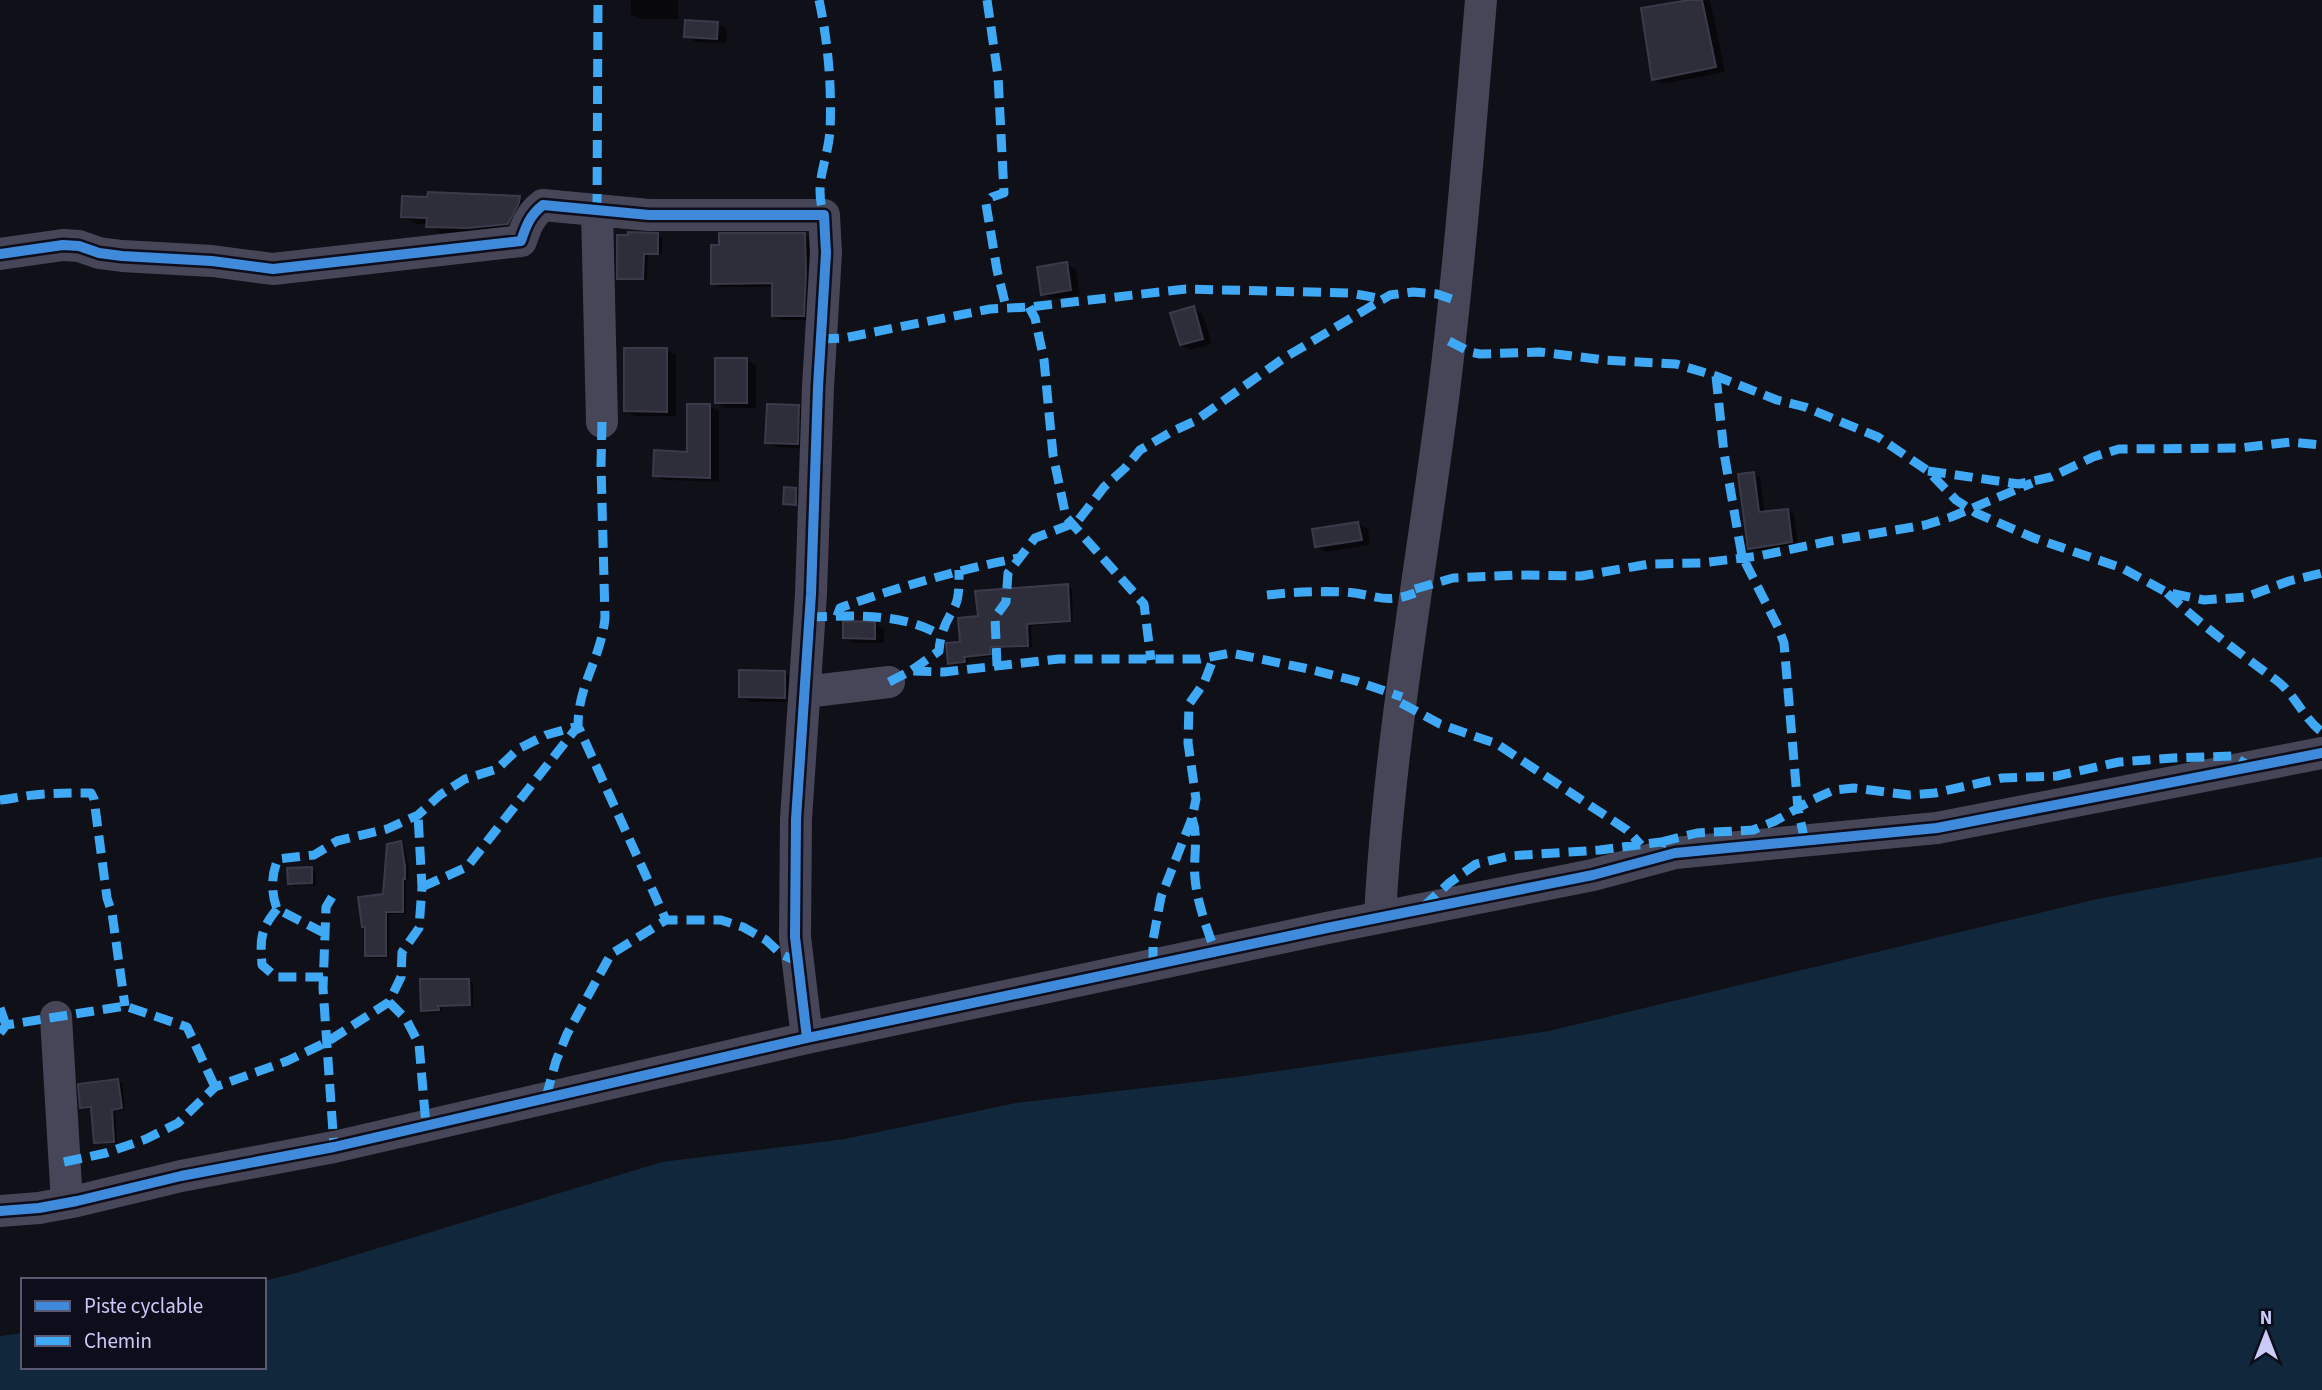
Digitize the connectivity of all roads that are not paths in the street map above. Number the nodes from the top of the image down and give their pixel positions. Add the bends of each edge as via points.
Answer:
1 (1481, 0) edge
2 (597, 212) junction
3 (0, 254) edge
4 (602, 422) dead end
5 (889, 682) dead end
6 (805, 692) junction
7 (2322, 752) edge
8 (1380, 917) junction
9 (56, 1017) dead end
10 (807, 1038) junction
11 (67, 1203) junction
12 (0, 1211) edge

1 - 8 street via 1462,230 1404,674
2 - 3 street via 543,205 527,222 521,240 273,269 122,256 63,245
2 - 4 street
2 - 6 street via 824,215 826,253
5 - 6 street
6 - 10 street via 795,913
7 - 8 street via 1948,826 1675,853 1579,878
8 - 10 street
9 - 11 street
10 - 11 street via 380,1137
11 - 12 street

